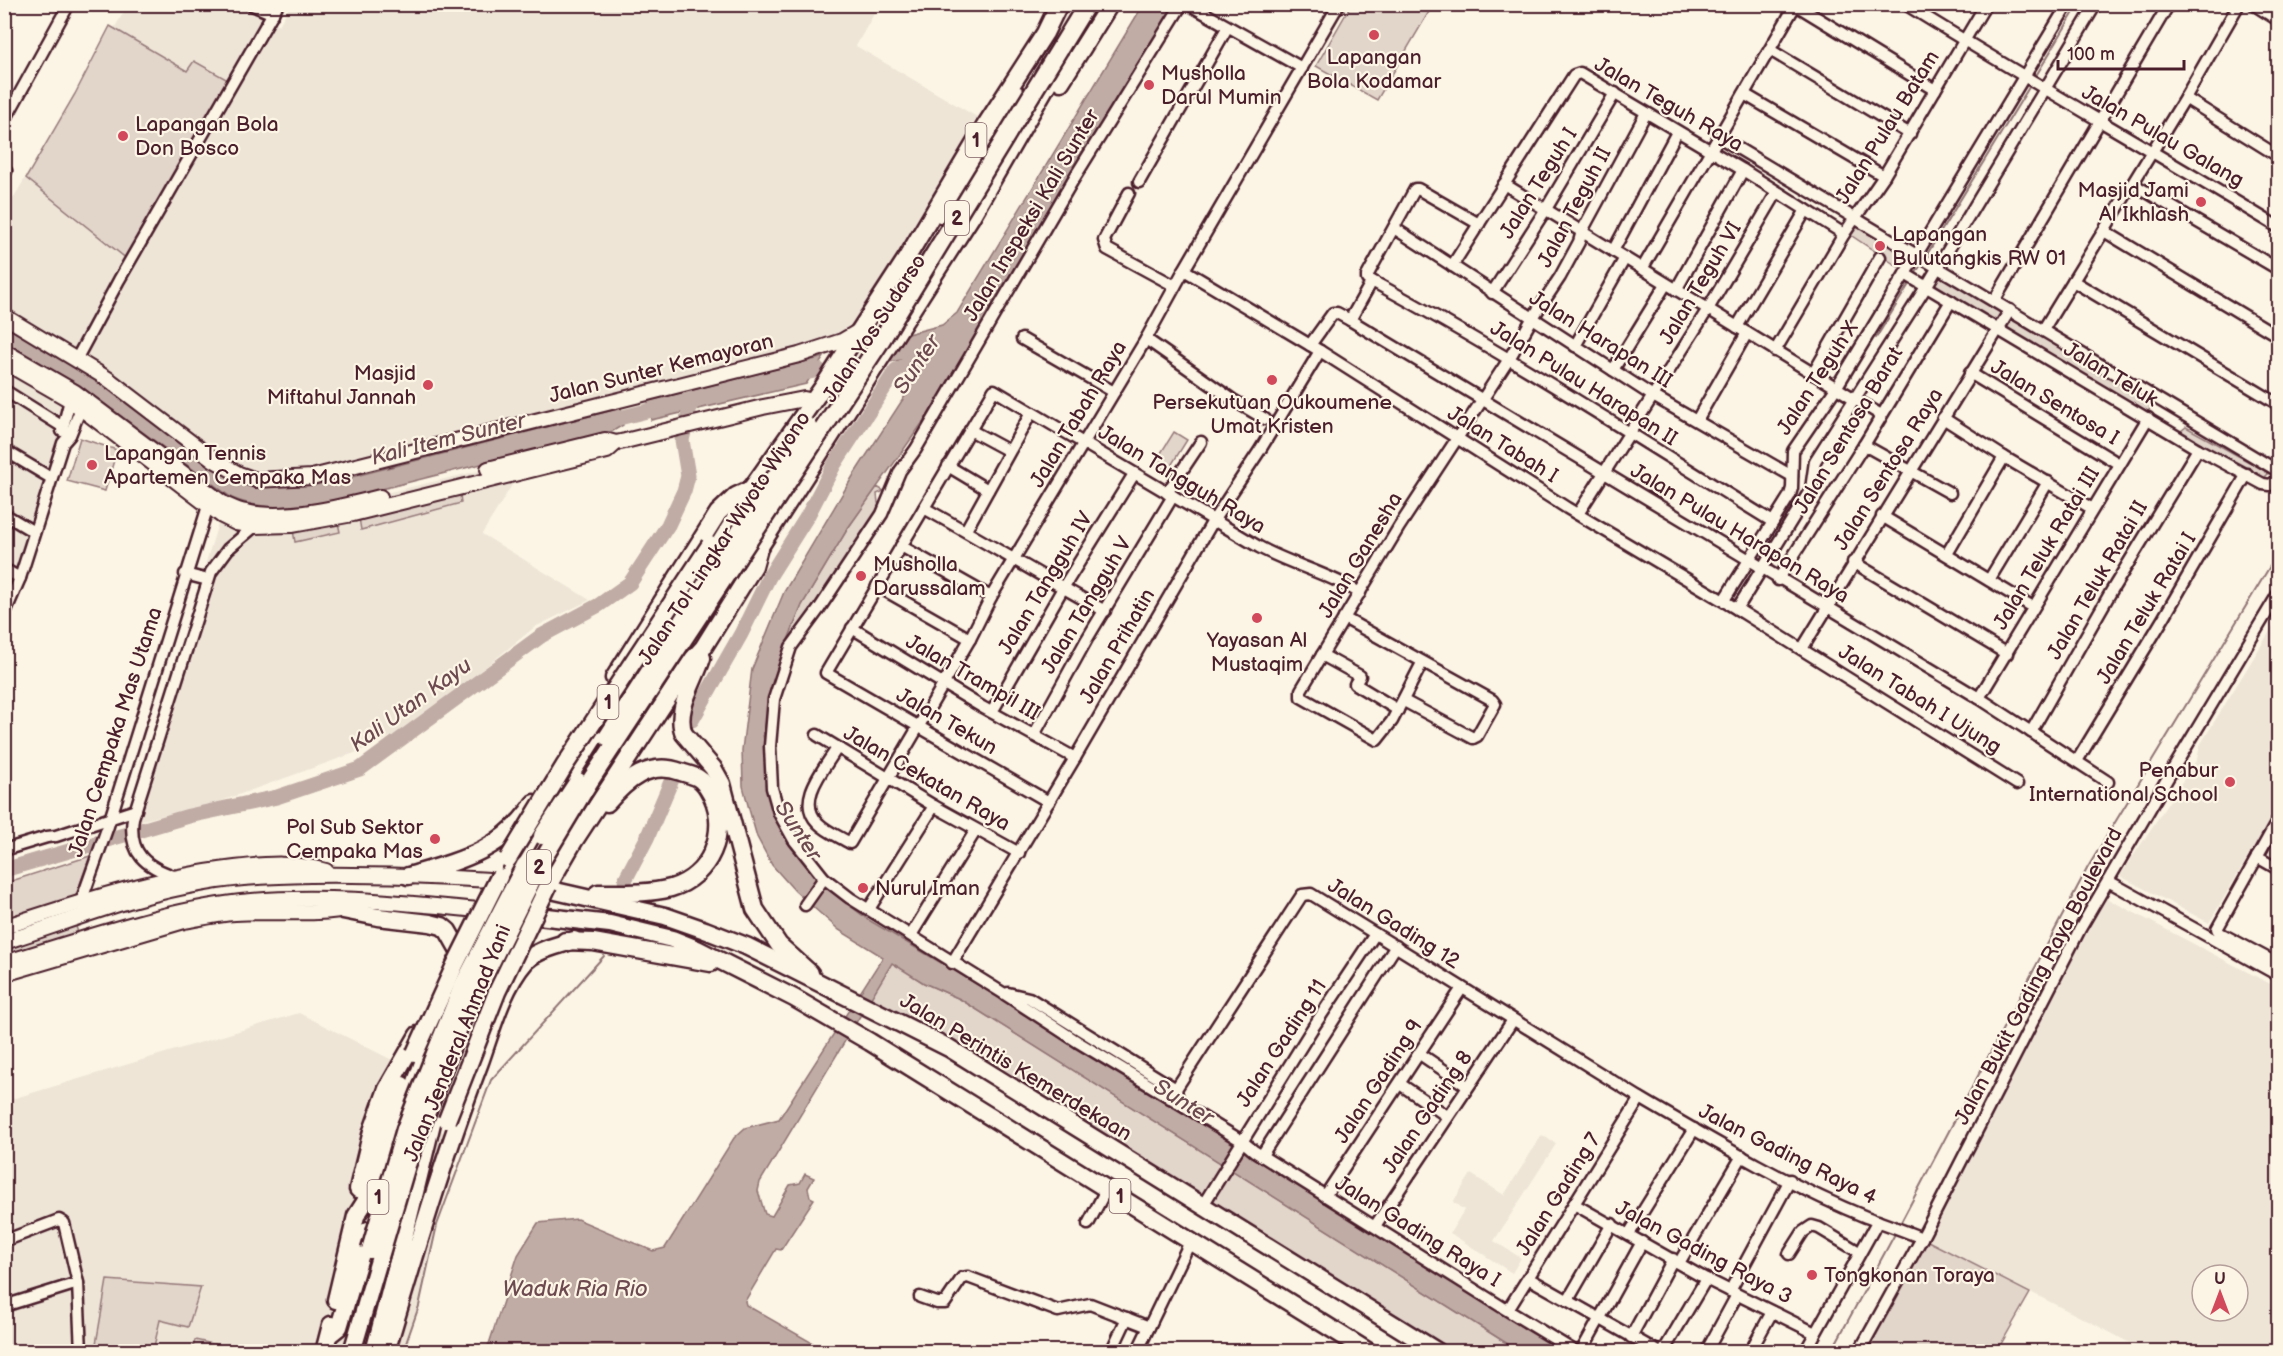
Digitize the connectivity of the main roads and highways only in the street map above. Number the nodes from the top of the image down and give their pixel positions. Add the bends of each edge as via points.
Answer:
1 (1095, 4) edge
2 (1110, 4) edge
3 (1066, 5) edge
4 (1085, 12) edge
5 (971, 217) junction
6 (4, 315) edge
7 (846, 347) junction
8 (4, 351) edge
9 (4, 362) edge
10 (813, 401) junction
11 (616, 443) junction
12 (751, 489) junction
13 (759, 548) junction
14 (691, 589) junction
15 (719, 605) junction
16 (698, 654) junction
17 (532, 835) junction
18 (573, 841) junction
19 (440, 867) junction
20 (340, 875) junction
21 (408, 876) junction
22 (502, 879) junction
23 (542, 886) junction
24 (512, 898) junction
25 (617, 901) junction
26 (365, 902) junction
27 (343, 909) junction
28 (490, 911) junction
29 (520, 914) junction
30 (4, 927) edge
31 (574, 940) junction
32 (4, 942) edge
33 (465, 961) junction
34 (4, 963) edge
35 (735, 969) junction
36 (494, 971) junction
37 (4, 974) edge
38 (833, 989) junction
39 (448, 997) junction
40 (440, 1016) junction
41 (419, 1034) junction
42 (360, 1209) junction
43 (400, 1253) junction
44 (328, 1335) junction
45 (324, 1352) edge
46 (341, 1352) edge
47 (352, 1352) edge
48 (374, 1352) edge
49 (386, 1352) edge
50 (1370, 1352) edge
51 (1438, 1352) edge

1 - 5 highway, Jalan Yos Sudarso / 1
2 - 5 highway via 983,210
3 - 4 highway
3 - 7 highway, Jalan Yos Sudarso / 1 via 985,126 864,326
3 - 46 highway, Jalan Tol Lingkar Wiyoto Wiyono / 2, bridge via 927,243 525,865 462,987 405,1129
4 - 47 highway, Jalan Tol Lingkar Wiyoto Wiyono / 2, bridge via 879,344 590,781 539,866 456,1036 407,1165
5 - 13 highway, Jalan Yos Sudarso / 1
6 - 7 main road, Jalan Sunter Kemayoran via 108,379 214,460 256,480 312,477 800,355
7 - 10 highway, Jalan Yos Sudarso / 1
8 - 11 main road via 75,392 224,504 245,512 306,512 605,440
9 - 11 main road via 75,404 207,506 236,523 255,526 292,525 345,516 607,451
10 - 11 main road via 784,403
10 - 12 highway, Jalan Yos Sudarso / 1
12 - 14 highway, Jalan Yos Sudarso / 1
12 - 19 highway via 736,495 718,513 517,827 486,849
12 - 22 highway, Jalan Yos Sudarso / 1, bridge via 735,507 565,765
13 - 15 highway, Jalan Yos Sudarso / 1 via 747,559
13 - 16 highway, Jalan Yos Sudarso / 1 via 754,566
14 - 15 highway via 700,603
14 - 17 highway, Jalan Yos Sudarso / 1
15 - 23 highway, Jalan Yos Sudarso / 1 via 553,856
16 - 18 highway, Jalan Yos Sudarso / 1
16 - 38 highway via 702,659 681,718 684,734 717,773 726,794 755,909 779,945
17 - 19 highway via 500,855
17 - 22 highway, Jalan Yos Sudarso / 1
18 - 23 highway, Jalan Yos Sudarso / 1
18 - 25 highway via 614,795 643,772 668,767 706,785 716,805 718,833 715,848 704,865 672,888
19 - 21 highway
20 - 21 main road
20 - 30 main road via 282,864 218,869 81,902
20 - 32 main road via 264,876 204,883 82,915
21 - 22 main road
22 - 23 highway
22 - 24 highway
22 - 28 highway, Jalan Jenderal Ahmad Yani / 1
22 - 42 highway, Jalan Jenderal Ahmad Yani / 1, bridge via 455,965 410,1064
23 - 24 highway
23 - 25 highway
23 - 29 highway, Jalan Jenderal Ahmad Yani / 1
23 - 43 highway, Jalan Jenderal Ahmad Yani / 1, bridge via 447,1120
24 - 28 highway
24 - 29 highway
25 - 38 highway, Jalan Perintis Kemerdekaan / 1 via 746,946
26 - 27 main road
26 - 28 main road
26 - 34 main road via 252,901 206,908
27 - 33 highway via 442,926
27 - 37 main road via 210,916
28 - 29 highway, 1
28 - 33 highway, Jalan Jenderal Ahmad Yani / 1
29 - 35 highway, 1 via 616,926 672,939
29 - 36 highway, Jalan Jenderal Ahmad Yani / 1
31 - 35 highway
31 - 36 highway via 528,947
31 - 49 highway via 531,957 511,984 457,1122
33 - 39 highway, Jalan Jenderal Ahmad Yani / 1
35 - 50 highway, 1 via 835,1021
36 - 43 highway, Jalan Jenderal Ahmad Yani / 1 via 434,1115
38 - 51 highway, Jalan Perintis Kemerdekaan / 1 via 949,1048
39 - 40 highway, Jalan Jenderal Ahmad Yani / 1
39 - 41 highway via 434,1002
40 - 41 highway
40 - 44 highway, Jalan Jenderal Ahmad Yani / 1 via 410,1095 339,1327
41 - 42 highway via 387,1089 372,1131 356,1198
42 - 44 highway, Jalan Jenderal Ahmad Yani / 1
43 - 48 highway, Jalan Jenderal Ahmad Yani / 1
44 - 45 highway, Jalan Jenderal Ahmad Yani / 1

